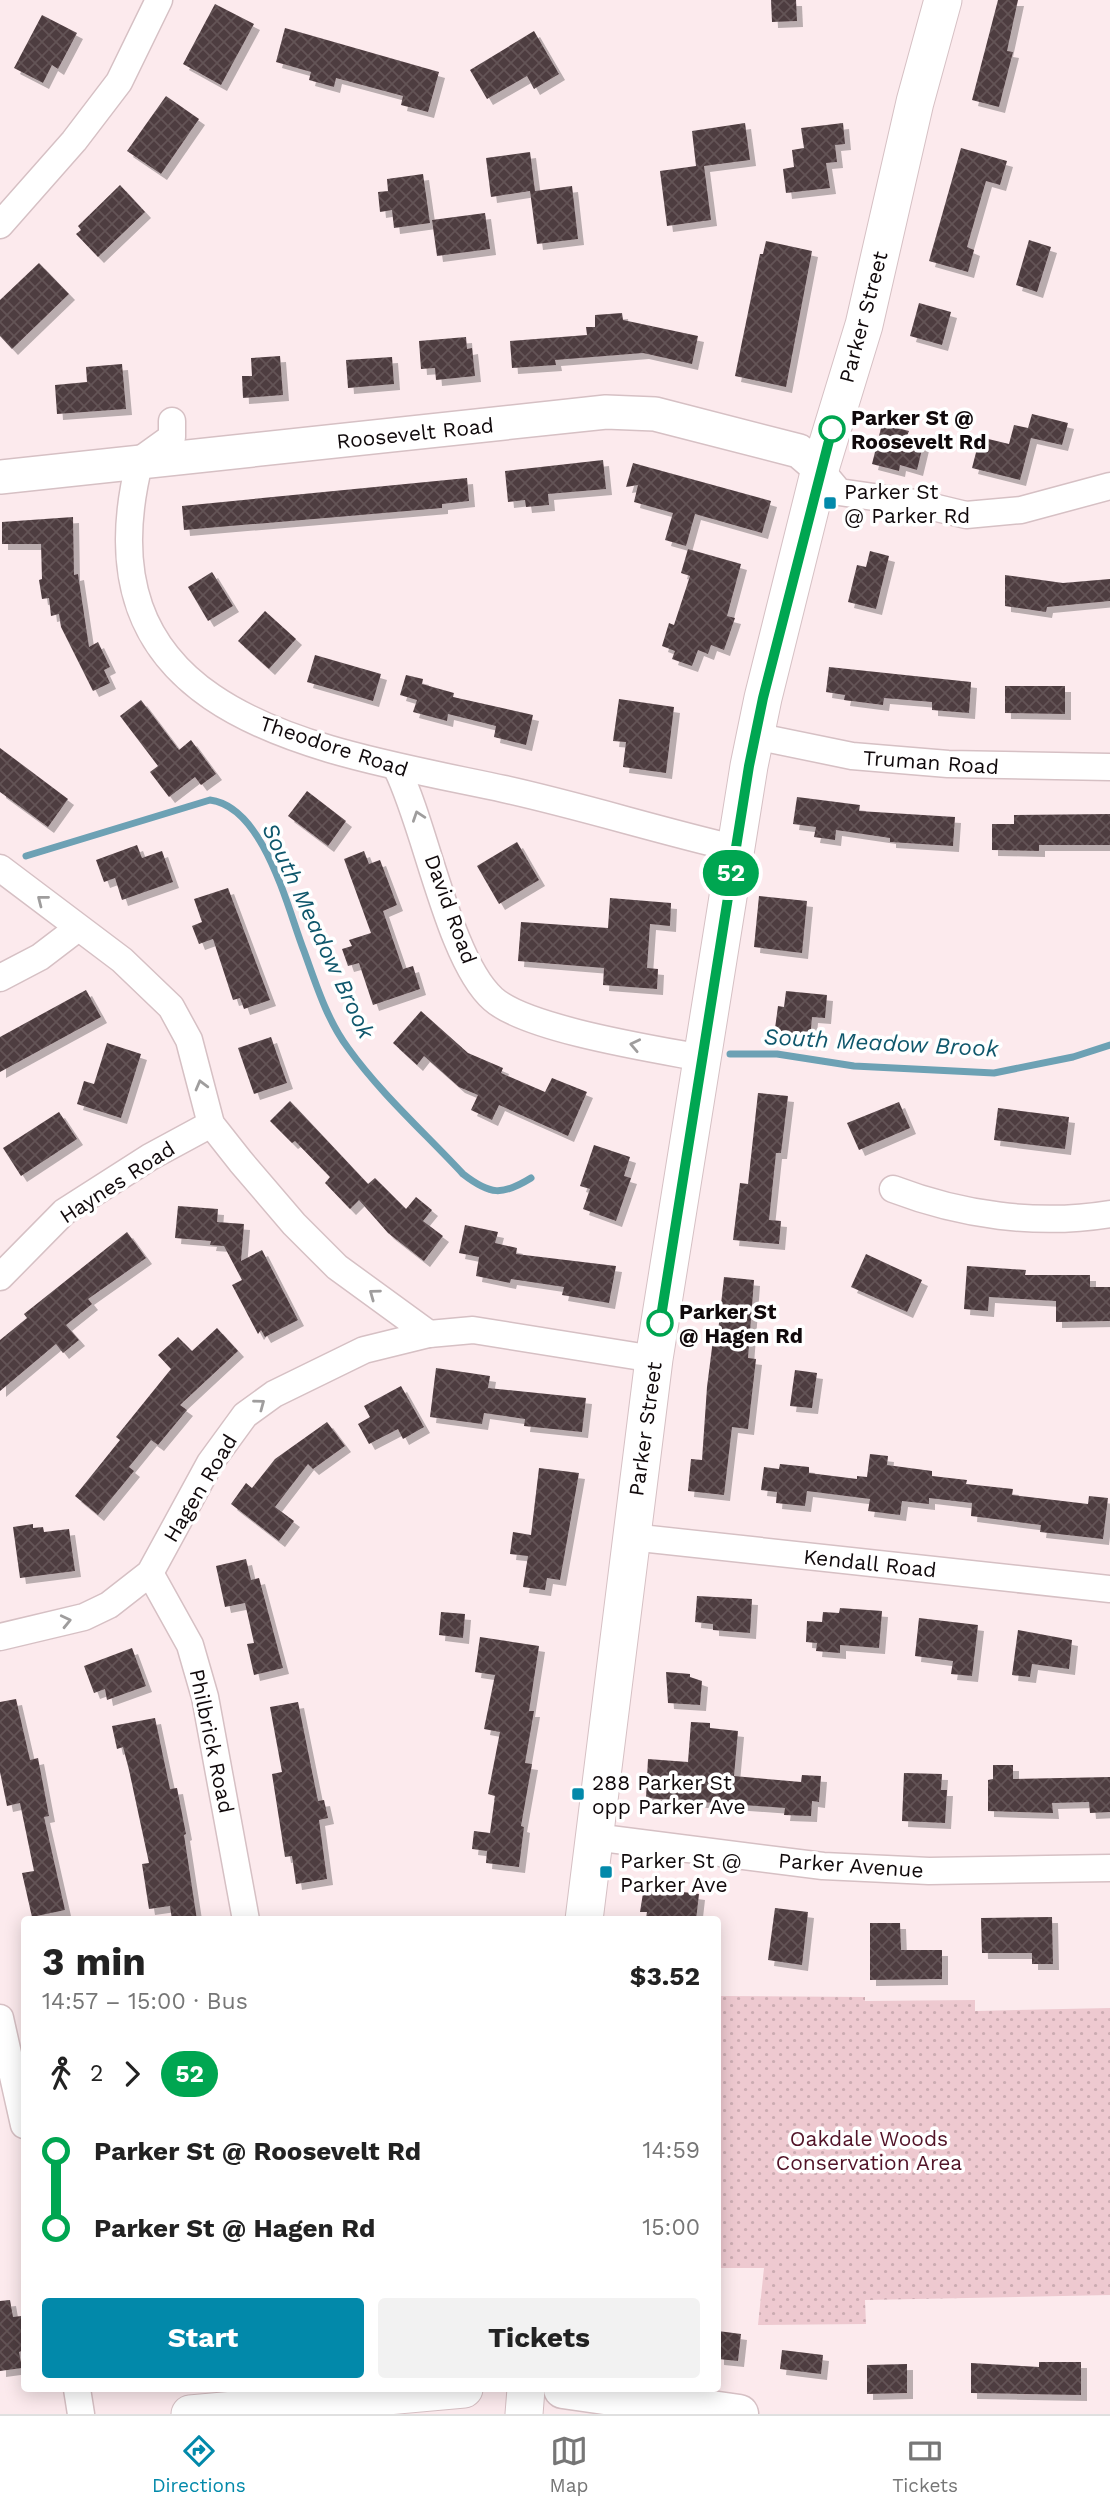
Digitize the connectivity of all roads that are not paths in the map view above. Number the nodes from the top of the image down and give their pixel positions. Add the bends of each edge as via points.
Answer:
1 (159, 0) edge
2 (943, 0) edge
3 (0, 225) edge
4 (172, 421) dead end
5 (140, 460) junction
6 (820, 469) junction
7 (0, 477) edge
8 (1110, 486) edge
9 (755, 736) junction
10 (1110, 767) edge
11 (397, 769) junction
12 (734, 848) junction
13 (0, 868) edge
14 (78, 928) junction
15 (0, 978) edge
16 (702, 1058) junction
17 (212, 1124) junction
18 (893, 1189) dead end
19 (1110, 1214) edge
20 (0, 1277) edge
21 (429, 1334) junction
22 (654, 1359) junction
23 (631, 1537) junction
24 (150, 1573) junction
25 (1110, 1589) edge
26 (0, 1637) edge
27 (594, 1837) junction
28 (1110, 1868) edge
29 (245, 1916) edge
30 (584, 1916) edge
31 (0, 2018) edge
32 (21, 2112) edge
33 (77, 2392) edge
34 (397, 2392) edge
35 (526, 2392) edge
36 (584, 2392) edge
37 (352, 2394) edge
38 (81, 2414) edge
39 (190, 2414) edge
40 (524, 2414) edge
41 (739, 2414) edge

1 - 3 street via 119,82
2 - 6 main road, Parker Street via 864,325
4 - 5 street via 172,438
5 - 6 street, Roosevelt Road via 606,412 655,414 799,451
5 - 7 street, Roosevelt Road
5 - 11 street, Theodore Road via 130,515 133,592 145,624 165,656 202,692 242,716
6 - 8 street via 839,492 966,515 1021,510
6 - 9 main road, Parker Street
9 - 10 street, Truman Road via 852,756 948,764
9 - 12 main road, Parker Street
11 - 12 street, Theodore Road via 506,790
16 -> 11 street, David Road via 517,1015 492,998 471,969 453,928 411,797
12 - 16 main road, Parker Street
14 -> 13 street
14 - 15 street via 40,957
17 -> 14 street via 188,1041 170,1007 122,960
16 - 22 main road, Parker Street
17 - 20 street, Haynes Road via 64,1212
21 -> 17 street via 337,1267 294,1224
18 - 19 street via 951,1208 997,1215 1043,1219
21 - 22 street, Hagen Road via 473,1330
24 -> 21 street, Hagen Road via 210,1463 245,1416 274,1394 341,1360
22 - 23 main road, Parker Street
23 - 25 street, Kendall Road
23 - 27 main road, Parker Street
26 -> 24 street, Hagen Road via 83,1617 109,1605
24 - 29 street, Philbrick Road via 190,1645 205,1697
27 - 28 street, Parker Avenue via 823,1866 929,1871
27 - 30 main road, Parker Street
31 - 32 street
33 - 38 street
34 - 37 main road
35 - 40 main road
36 - 41 highway
37 - 39 main road

